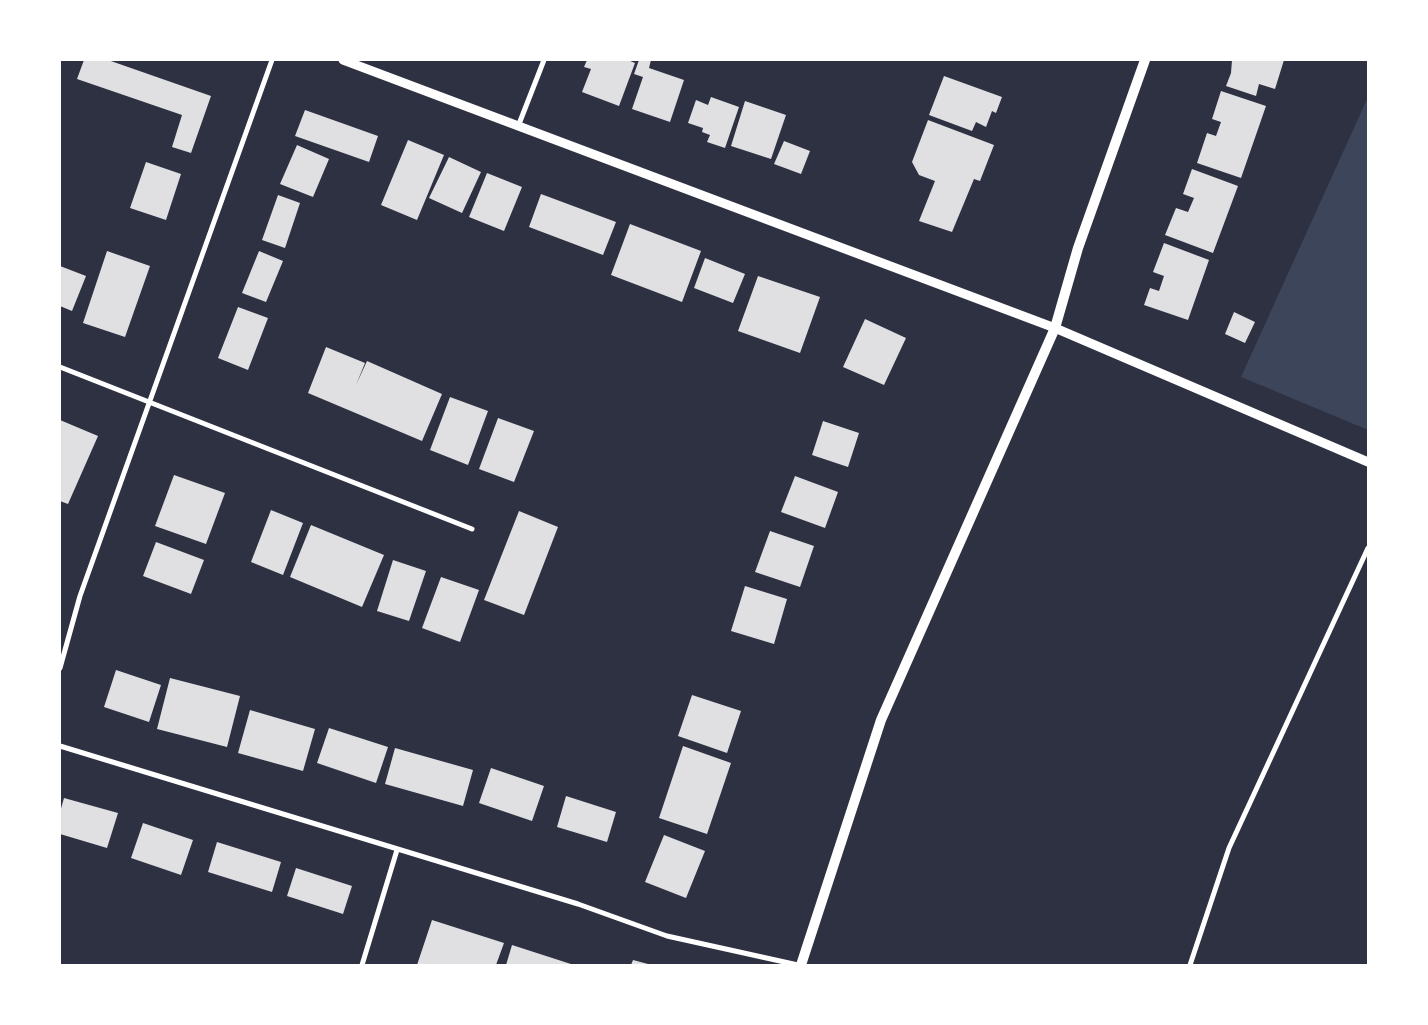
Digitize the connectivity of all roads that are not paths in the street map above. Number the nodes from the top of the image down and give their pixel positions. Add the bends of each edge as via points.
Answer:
1 (272, 60) edge
2 (343, 60) edge
3 (544, 60) edge
4 (1145, 60) edge
5 (519, 124) junction
6 (1055, 328) junction
7 (60, 367) edge
8 (151, 402) junction
9 (1368, 462) edge
10 (472, 529) dead end
11 (1368, 548) edge
12 (60, 668) edge
13 (60, 746) edge
14 (397, 850) junction
15 (362, 965) edge
16 (798, 965) edge
17 (802, 965) edge
18 (1190, 965) edge

1 - 8 street
2 - 5 street
3 - 5 street
4 - 6 main road via 1078,248
5 - 6 street
6 - 9 street
6 - 17 main road via 881,720
7 - 8 street
8 - 10 street
8 - 12 street via 80,596
11 - 18 street via 1229,848
13 - 14 street
14 - 15 street
14 - 16 street via 578,904 667,936

